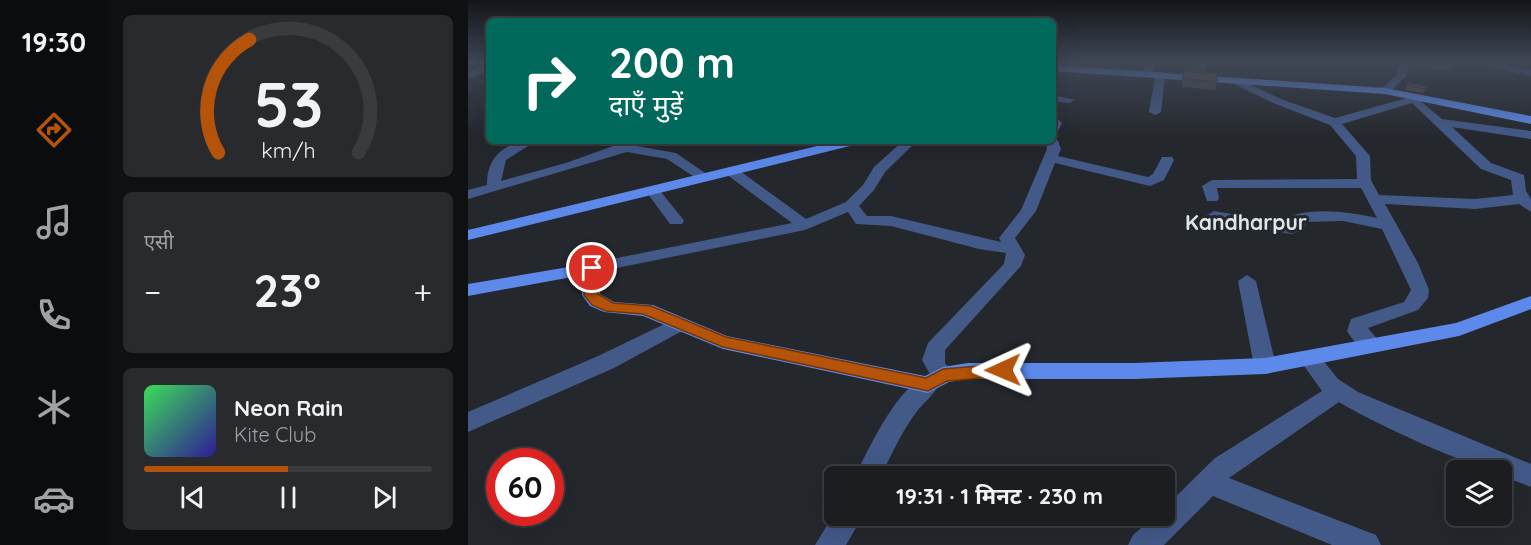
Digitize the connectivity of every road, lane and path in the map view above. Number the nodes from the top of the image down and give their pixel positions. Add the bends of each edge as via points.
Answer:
1 (1154, 87) edge
2 (1249, 87) edge
3 (1327, 87) edge
4 (1390, 87) edge
5 (1385, 91) junction
6 (1056, 98) edge
7 (1412, 98) junction
8 (1069, 100) dead end
9 (1155, 112) dead end
10 (1531, 120) edge
11 (1334, 122) junction
12 (1440, 122) junction
13 (1531, 135) edge
14 (524, 144) edge
15 (631, 144) edge
16 (842, 144) edge
17 (908, 144) edge
18 (1051, 150) edge
19 (1167, 160) dead end
20 (731, 171) junction
21 (704, 177) junction
22 (1367, 184) junction
23 (494, 187) junction
24 (652, 190) junction
25 (468, 195) edge
26 (1212, 198) dead end
27 (1376, 199) junction
28 (1527, 203) edge
29 (851, 206) junction
30 (1214, 216) dead end
31 (676, 221) dead end
32 (805, 225) junction
33 (1387, 225) junction
34 (468, 235) edge
35 (1013, 249) junction
36 (592, 268) junction
37 (1247, 281) dead end
38 (468, 290) edge
39 (1531, 302) edge
40 (677, 325) junction
41 (1373, 346) junction
42 (1310, 359) junction
43 (1265, 366) junction
44 (935, 380) junction
45 (1339, 391) junction
46 (468, 422) edge
47 (873, 466) edge
48 (1531, 476) edge
49 (1209, 482) junction
50 (842, 526) edge
51 (830, 545) edge
52 (1143, 545) edge
53 (1366, 545) edge

1 - 9 street
2 - 11 street
3 - 5 main road
4 - 5 street
5 - 7 main road
6 - 8 street
7 - 10 main road
7 - 11 street
7 - 12 street
11 - 22 street via 1363,156
12 - 13 street
12 - 28 street via 1486,166 1519,178 1517,185
14 - 23 street via 496,163
15 - 21 street via 671,156
15 - 23 street
16 - 20 main road
17 - 29 street via 879,170
18 - 19 street via 1150,182 1159,177
18 - 35 street via 1028,211 1007,238
20 - 21 main road
20 - 32 street
21 - 24 main road
22 - 26 street via 1212,184
22 - 27 street
23 - 25 street
24 - 31 street
24 - 34 main road
27 - 28 street
27 - 33 street
29 - 32 street
29 - 35 street via 862,221 891,221
30 - 33 street via 1291,229 1297,227 1299,218 1323,215
32 - 36 street
33 - 41 street via 1420,290 1411,306 1358,324 1358,331
35 - 44 street via 1016,255 1012,266 935,348
36 - 38 main road
36 - 40 main road via 591,295 597,302 611,308 646,310
37 - 43 street
39 - 41 main road via 1460,329
40 - 44 main road via 760,351
40 - 46 street via 606,362
41 - 42 main road
42 - 43 main road
42 - 45 street
43 - 44 main road via 1134,372 968,371
44 - 47 street via 916,394 891,430
45 - 48 street
45 - 49 street via 1224,466
49 - 52 street
49 - 53 street
50 - 51 street

